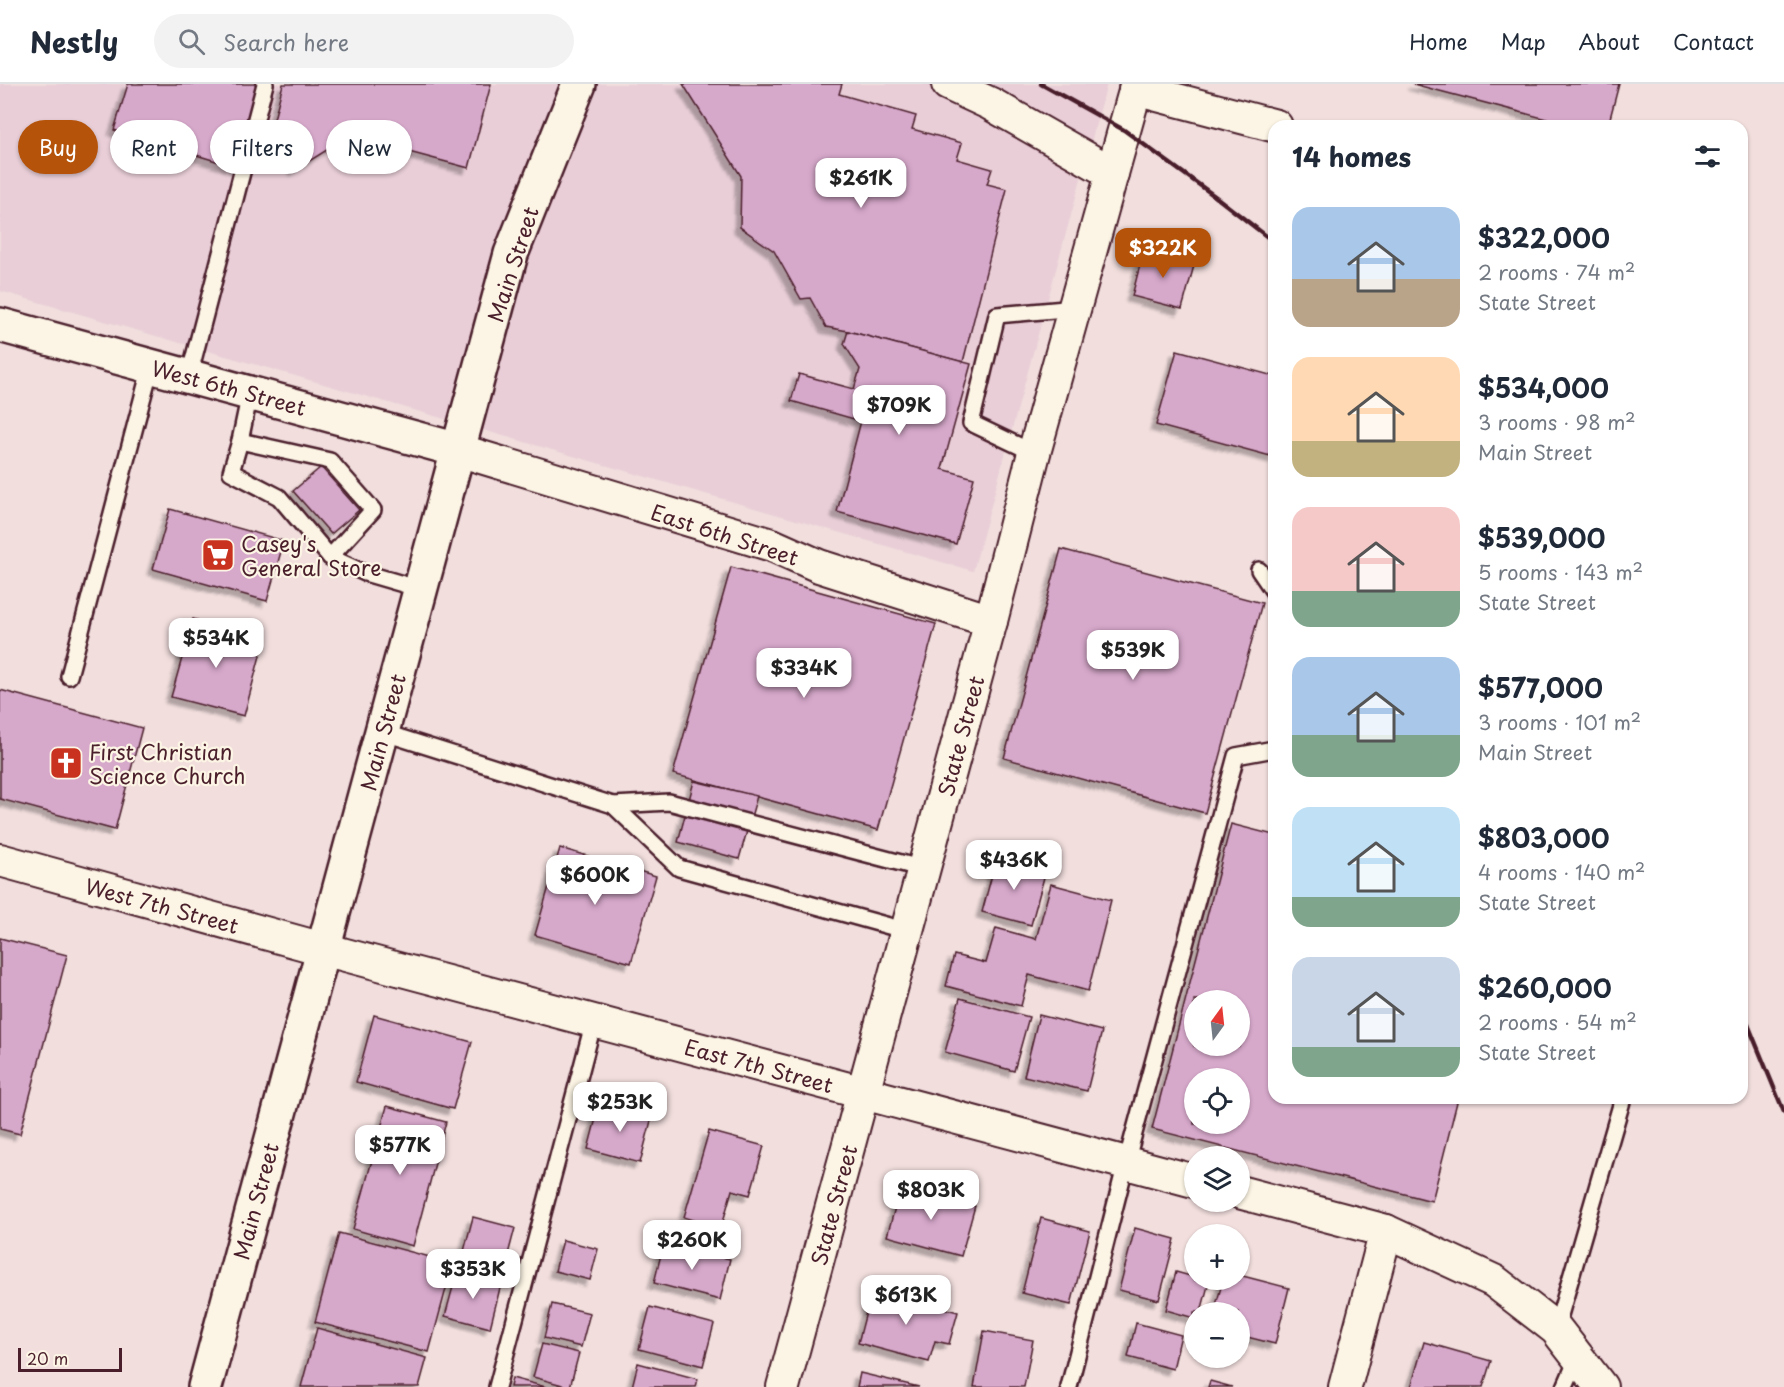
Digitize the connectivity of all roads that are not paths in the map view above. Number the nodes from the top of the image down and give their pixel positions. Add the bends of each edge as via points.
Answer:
1 (266, 84) edge
2 (579, 84) edge
3 (948, 84) edge
4 (1136, 86) edge
5 (1268, 124) edge
6 (1112, 173) junction
7 (1076, 308) junction
8 (0, 325) edge
9 (151, 366) junction
10 (189, 376) junction
11 (250, 393) junction
12 (240, 441) junction
13 (458, 450) junction
14 (1034, 453) junction
15 (330, 557) junction
16 (1259, 570) dead end
17 (1268, 583) edge
18 (420, 589) junction
19 (991, 621) junction
20 (69, 676) dead end
21 (382, 732) junction
22 (1268, 750) edge
23 (613, 805) junction
24 (0, 861) edge
25 (924, 869) junction
26 (907, 931) junction
27 (323, 949) junction
28 (594, 1021) junction
29 (863, 1093) junction
30 (1621, 1104) edge
31 (1126, 1162) junction
32 (1184, 1177) edge
33 (1250, 1195) edge
34 (1386, 1231) junction
35 (1556, 1329) junction
36 (1578, 1357) junction
37 (205, 1387) edge
38 (497, 1387) edge
39 (783, 1387) edge
40 (1070, 1387) edge
41 (1345, 1387) edge
42 (1565, 1387) edge
43 (1601, 1387) edge

1 - 10 lane
2 - 13 main road, Main Street via 511,254
3 - 6 street
4 - 5 street
4 - 6 street, State Street
6 - 7 street, State Street
7 - 14 street, State Street
7 - 14 lane via 997,315 972,423
8 - 9 main road, West 6th Street
9 - 10 main road, West 6th Street
9 - 20 lane
10 - 11 main road, West 6th Street
11 - 12 lane
11 - 13 main road, West 6th Street
12 - 15 lane via 231,472 279,497
12 - 15 lane via 330,461 373,510
13 - 18 main road, Main Street
13 - 19 street, East 6th Street via 772,545 819,566
14 - 19 street, State Street
15 - 18 lane via 365,573
16 - 17 lane
18 - 21 main road, Main Street
19 - 25 street, State Street
21 - 23 lane
21 - 27 main road, Main Street
22 - 31 lane via 1236,756
23 - 25 lane via 669,802
23 - 26 lane via 679,868
24 - 27 street, West 7th Street
25 - 26 street, State Street
26 - 29 street, State Street
27 - 28 street, East 7th Street
27 - 37 main road, Main Street
28 - 29 street, East 7th Street
28 - 38 lane
29 - 31 street, East 7th Street
29 - 39 street, State Street
30 - 35 lane
31 - 32 street, East 7th Street
31 - 40 lane
33 - 34 street
34 - 35 street via 1494,1281
34 - 41 street
35 - 36 street
36 - 42 lane
36 - 43 street

